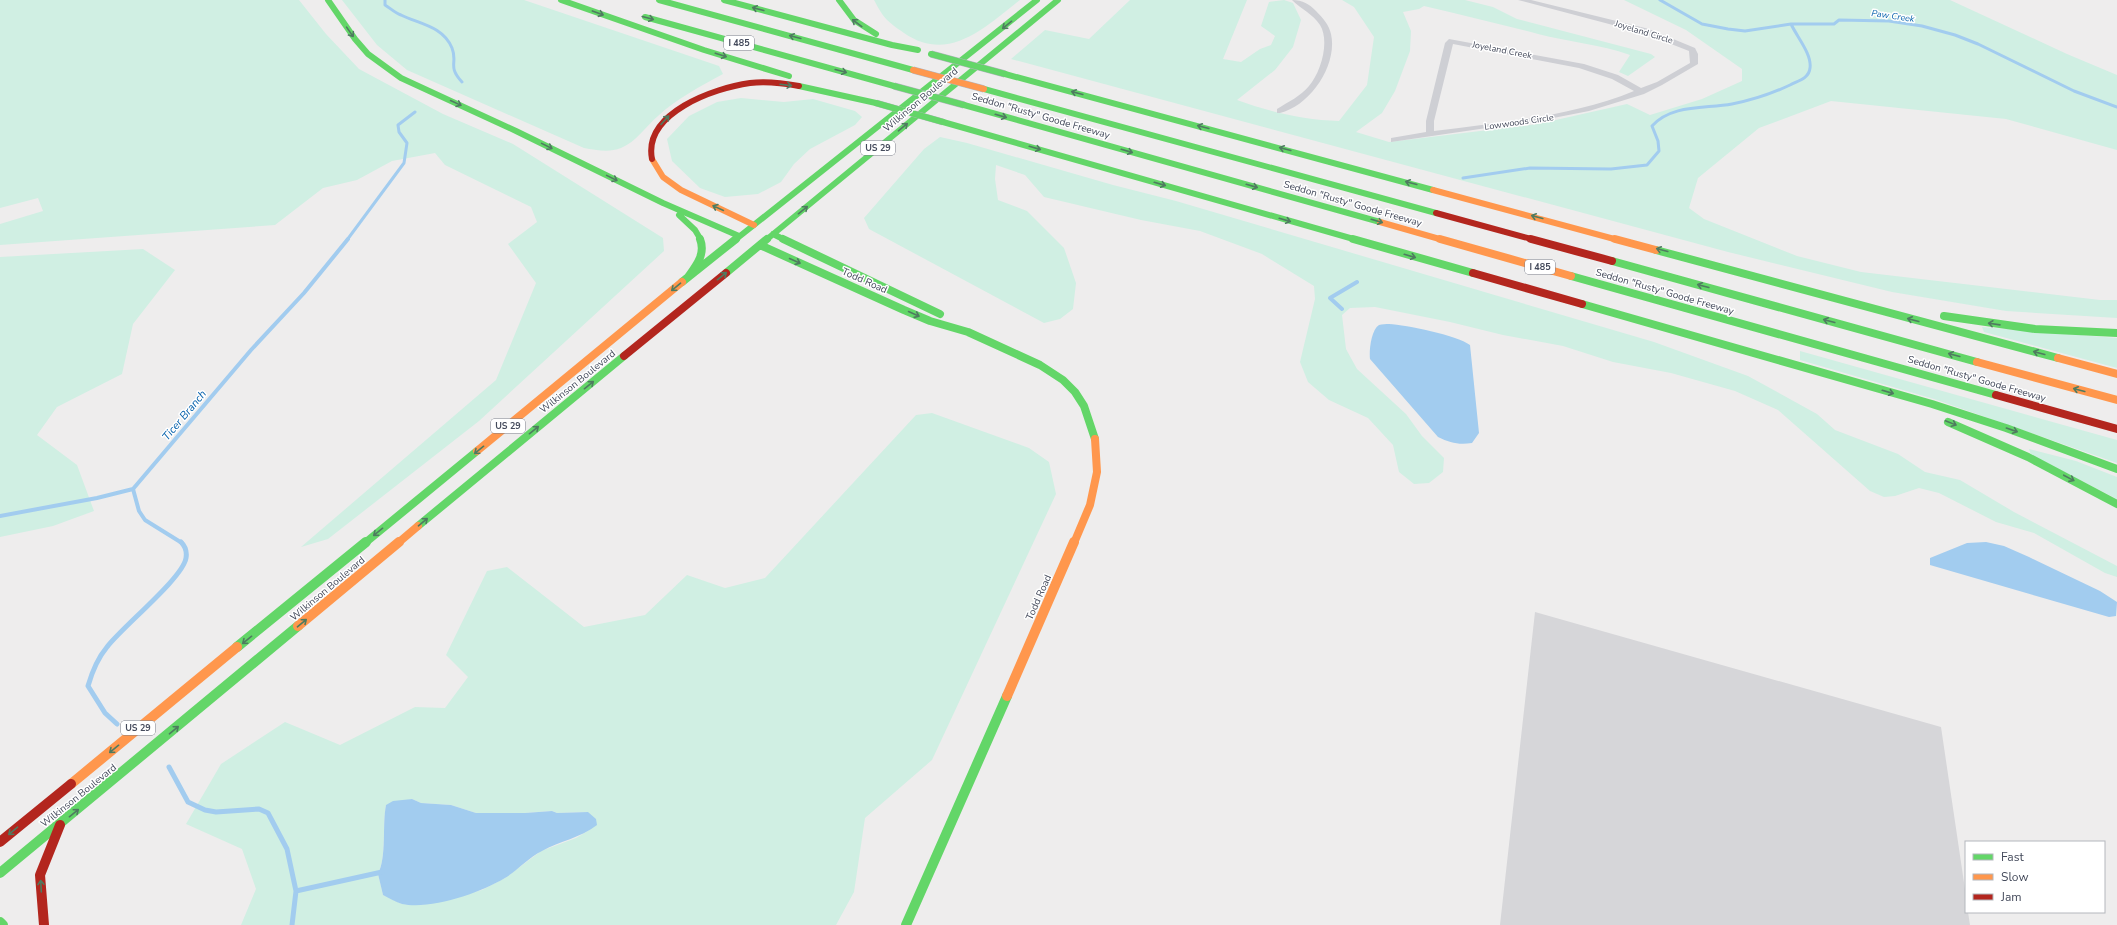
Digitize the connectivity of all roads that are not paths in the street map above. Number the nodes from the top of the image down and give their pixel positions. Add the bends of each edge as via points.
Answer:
1 (328, 0) edge
2 (561, 0) edge
3 (583, 0) edge
4 (659, 0) edge
5 (724, 0) edge
6 (839, 0) edge
7 (1037, 0) edge
8 (1058, 0) edge
9 (1296, 0) edge
10 (1522, 0) edge
11 (621, 10) dead end
12 (636, 15) dead end
13 (918, 50) junction
14 (1641, 92) junction
15 (876, 103) junction
16 (1280, 111) dead end
17 (1430, 133) junction
18 (1394, 140) dead end
19 (663, 203) junction
20 (754, 225) junction
21 (773, 234) junction
22 (739, 236) junction
23 (760, 245) junction
24 (688, 277) junction
25 (1781, 282) junction
26 (963, 329) junction
27 (2117, 333) edge
28 (1810, 369) junction
29 (2117, 374) edge
30 (2117, 400) edge
31 (1920, 411) dead end
32 (1941, 419) dead end
33 (2117, 429) edge
34 (2117, 469) edge
35 (2117, 504) edge
36 (60, 824) junction
37 (0, 842) edge
38 (0, 872) edge
39 (0, 922) edge
40 (3, 925) edge
41 (44, 925) edge
42 (906, 925) edge

1 -> 19 main road via 368,54 401,78
2 -> 15 main road via 704,50
3 - 11 main road
30 -> 4 main road, Seddon "Rusty" Goode Freeway / I 485, bridge
13 -> 5 main road
13 -> 6 main road via 857,24 848,16
7 -> 20 main road, Wilkinson Boulevard / US 29
21 -> 8 main road, Wilkinson Boulevard / US 29
9 - 16 street via 1325,26 1328,36 1325,59 1312,88
10 - 14 street, Joyeland Circle via 1646,31 1692,50 1694,64
12 -> 33 main road, Seddon "Rusty" Goode Freeway / I 485, bridge
25 -> 13 main road, bridge
14 - 17 street, Lowwoods Circle via 1565,115
14 - 17 street, Joyeland Creek via 1615,78 1581,66 1452,41 1449,43 1430,121
20 -> 15 main road, Todd Road via 678,189 656,170 650,159 650,147 658,128 667,117 702,96 751,83 791,85
15 -> 28 main road, bridge
17 - 18 street, Lowwoods Circle
19 - 22 main road, Todd Road
19 - 24 main road via 692,226 705,245 705,254 700,264
20 - 21 main road, Todd Road
20 - 22 main road, Wilkinson Boulevard / US 29
21 - 23 main road, Wilkinson Boulevard / US 29
21 - 26 main road, Todd Road via 939,314
22 - 23 main road, Todd Road
22 - 24 main road, Wilkinson Boulevard / US 29
23 -> 26 main road, Todd Road via 927,319
36 -> 23 main road, Wilkinson Boulevard / US 29
24 -> 37 main road, Wilkinson Boulevard / US 29
27 -> 25 main road via 2035,329 1959,319
29 -> 25 main road
26 - 42 main road, Todd Road via 1043,367 1069,386 1082,404 1094,434 1097,477 1090,505
28 - 31 main road via 1821,376
28 -> 34 main road via 1960,413
32 -> 35 main road via 2028,457
36 - 38 main road, Wilkinson Boulevard / US 29
41 -> 36 main road via 40,874
39 - 40 main road

